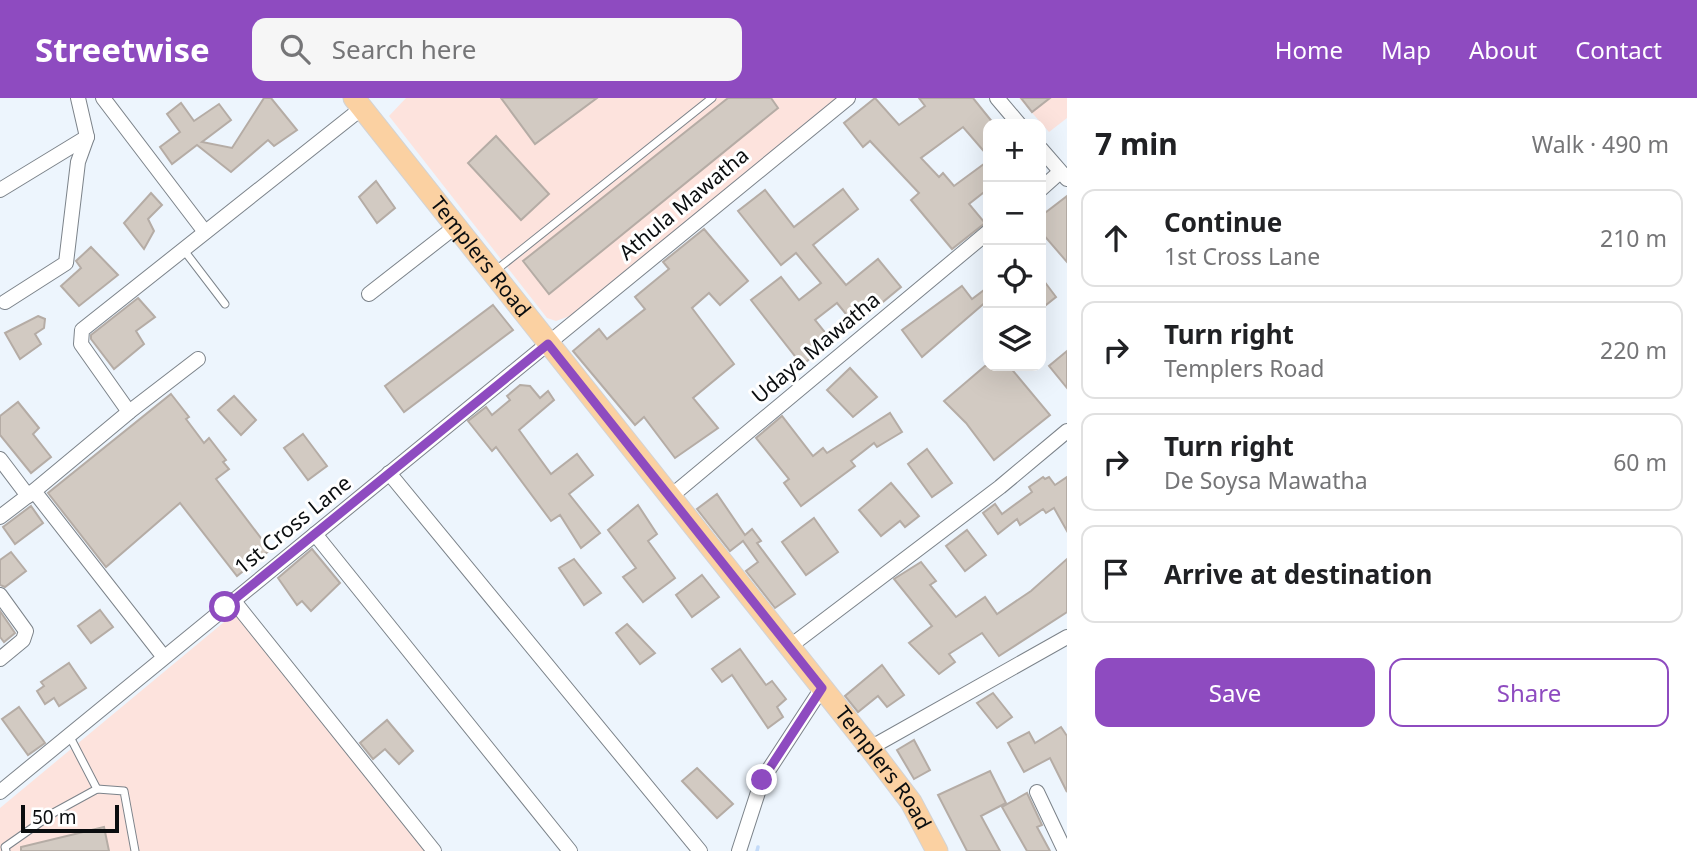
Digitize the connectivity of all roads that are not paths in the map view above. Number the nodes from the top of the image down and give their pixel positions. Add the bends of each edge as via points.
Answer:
1 (78, 98) edge
2 (103, 98) edge
3 (712, 98) edge
4 (848, 98) edge
5 (997, 98) edge
6 (358, 103) edge
7 (1015, 119) edge
8 (87, 137) junction
9 (1046, 155) edge
10 (1064, 176) edge
11 (1046, 186) edge
12 (0, 190) edge
13 (455, 227) junction
14 (205, 232) junction
15 (983, 236) edge
16 (183, 248) junction
17 (492, 274) junction
18 (369, 294) dead end
19 (5, 302) dead end
20 (225, 304) dead end
21 (548, 344) junction
22 (198, 359) dead end
23 (129, 412) junction
24 (1067, 431) edge
25 (0, 459) edge
26 (389, 473) junction
27 (31, 493) junction
28 (670, 497) junction
29 (0, 517) edge
30 (315, 534) junction
31 (0, 595) edge
32 (233, 600) junction
33 (1067, 637) edge
34 (789, 647) junction
35 (163, 656) junction
36 (0, 659) edge
37 (822, 688) junction
38 (69, 735) junction
39 (870, 748) junction
40 (97, 789) junction
41 (0, 792) edge
42 (1037, 792) dead end
43 (6, 851) edge
44 (135, 851) edge
45 (434, 851) edge
46 (570, 851) edge
47 (700, 851) edge
48 (739, 851) edge
49 (937, 851) edge
50 (1065, 851) edge

1 - 8 street
2 - 14 street
3 - 17 lane
4 - 21 street, Athula Mawatha
5 - 7 street
6 - 13 main road, Templers Road
6 - 14 street
8 - 12 street
8 - 19 street via 78,162 66,263
9 - 10 street
10 - 11 street
13 - 17 main road, Templers Road
13 - 18 street
14 - 16 street
15 - 28 street, Udaya Mawatha
16 - 20 lane
16 - 23 street via 82,330 81,344
17 - 21 main road, Templers Road
21 - 26 street, 1st Cross Lane
21 - 28 main road, Templers Road
22 - 23 street
23 - 27 street
24 - 34 street
25 - 27 street
26 - 30 street, 1st Cross Lane
26 - 47 street
27 - 29 street
27 - 35 street
28 - 34 main road, Templers Road
30 - 32 street, 1st Cross Lane
30 - 46 street
31 - 36 street via 26,631 23,640
32 - 35 street, 1st Cross Lane
32 - 45 street
33 - 39 street
34 - 37 main road, Templers Road
35 - 38 street, 1st Cross Lane
37 - 39 main road, Templers Road
37 - 48 street via 762,780
38 - 40 lane
38 - 41 street, 1st Cross Lane
39 - 49 main road, Templers Road via 911,803
40 - 43 lane via 55,811 5,847
40 - 44 lane via 124,791
42 - 50 street

